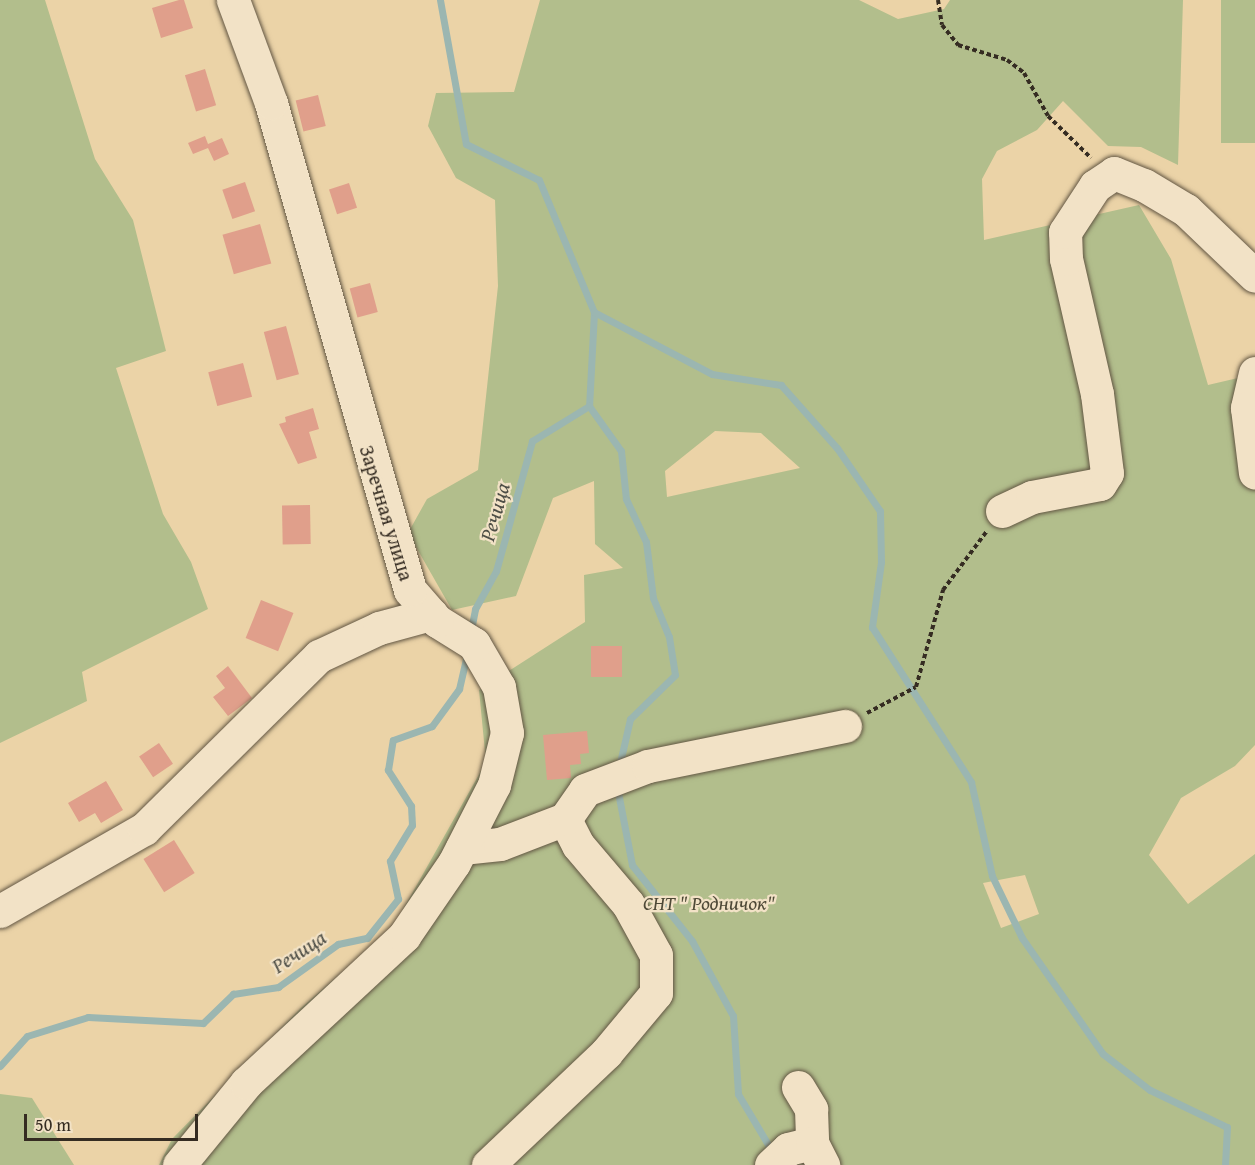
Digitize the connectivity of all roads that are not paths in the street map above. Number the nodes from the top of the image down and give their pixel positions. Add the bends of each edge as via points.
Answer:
1 (233, 0) edge
2 (1255, 276) edge
3 (1255, 374) edge
4 (1255, 473) edge
5 (1002, 511) road end
6 (431, 614) junction
7 (845, 726) road end
8 (565, 819) junction
9 (462, 848) junction
10 (0, 911) edge
11 (798, 1087) dead end
12 (817, 1154) edge
13 (179, 1165) edge
14 (488, 1165) edge
15 (771, 1165) edge

1 - 6 street, Заречная улица via 271,103 410,590
2 - 5 street via 1186,210 1114,174 1095,186 1065,232 1071,291 1097,394 1107,472 1100,484 1032,497
3 - 4 street via 1247,408
6 - 9 street, Заречная улица via 474,644 500,687 507,733 494,785
6 - 10 street via 379,628 319,656 144,830
7 - 8 street via 648,766 585,790
8 - 9 street via 500,844
8 - 14 street via 578,845 628,904 656,955 656,993 606,1053
9 - 13 street, Заречная улица via 404,936 246,1083
11 - 12 street via 811,1110
12 - 15 street via 788,1149

